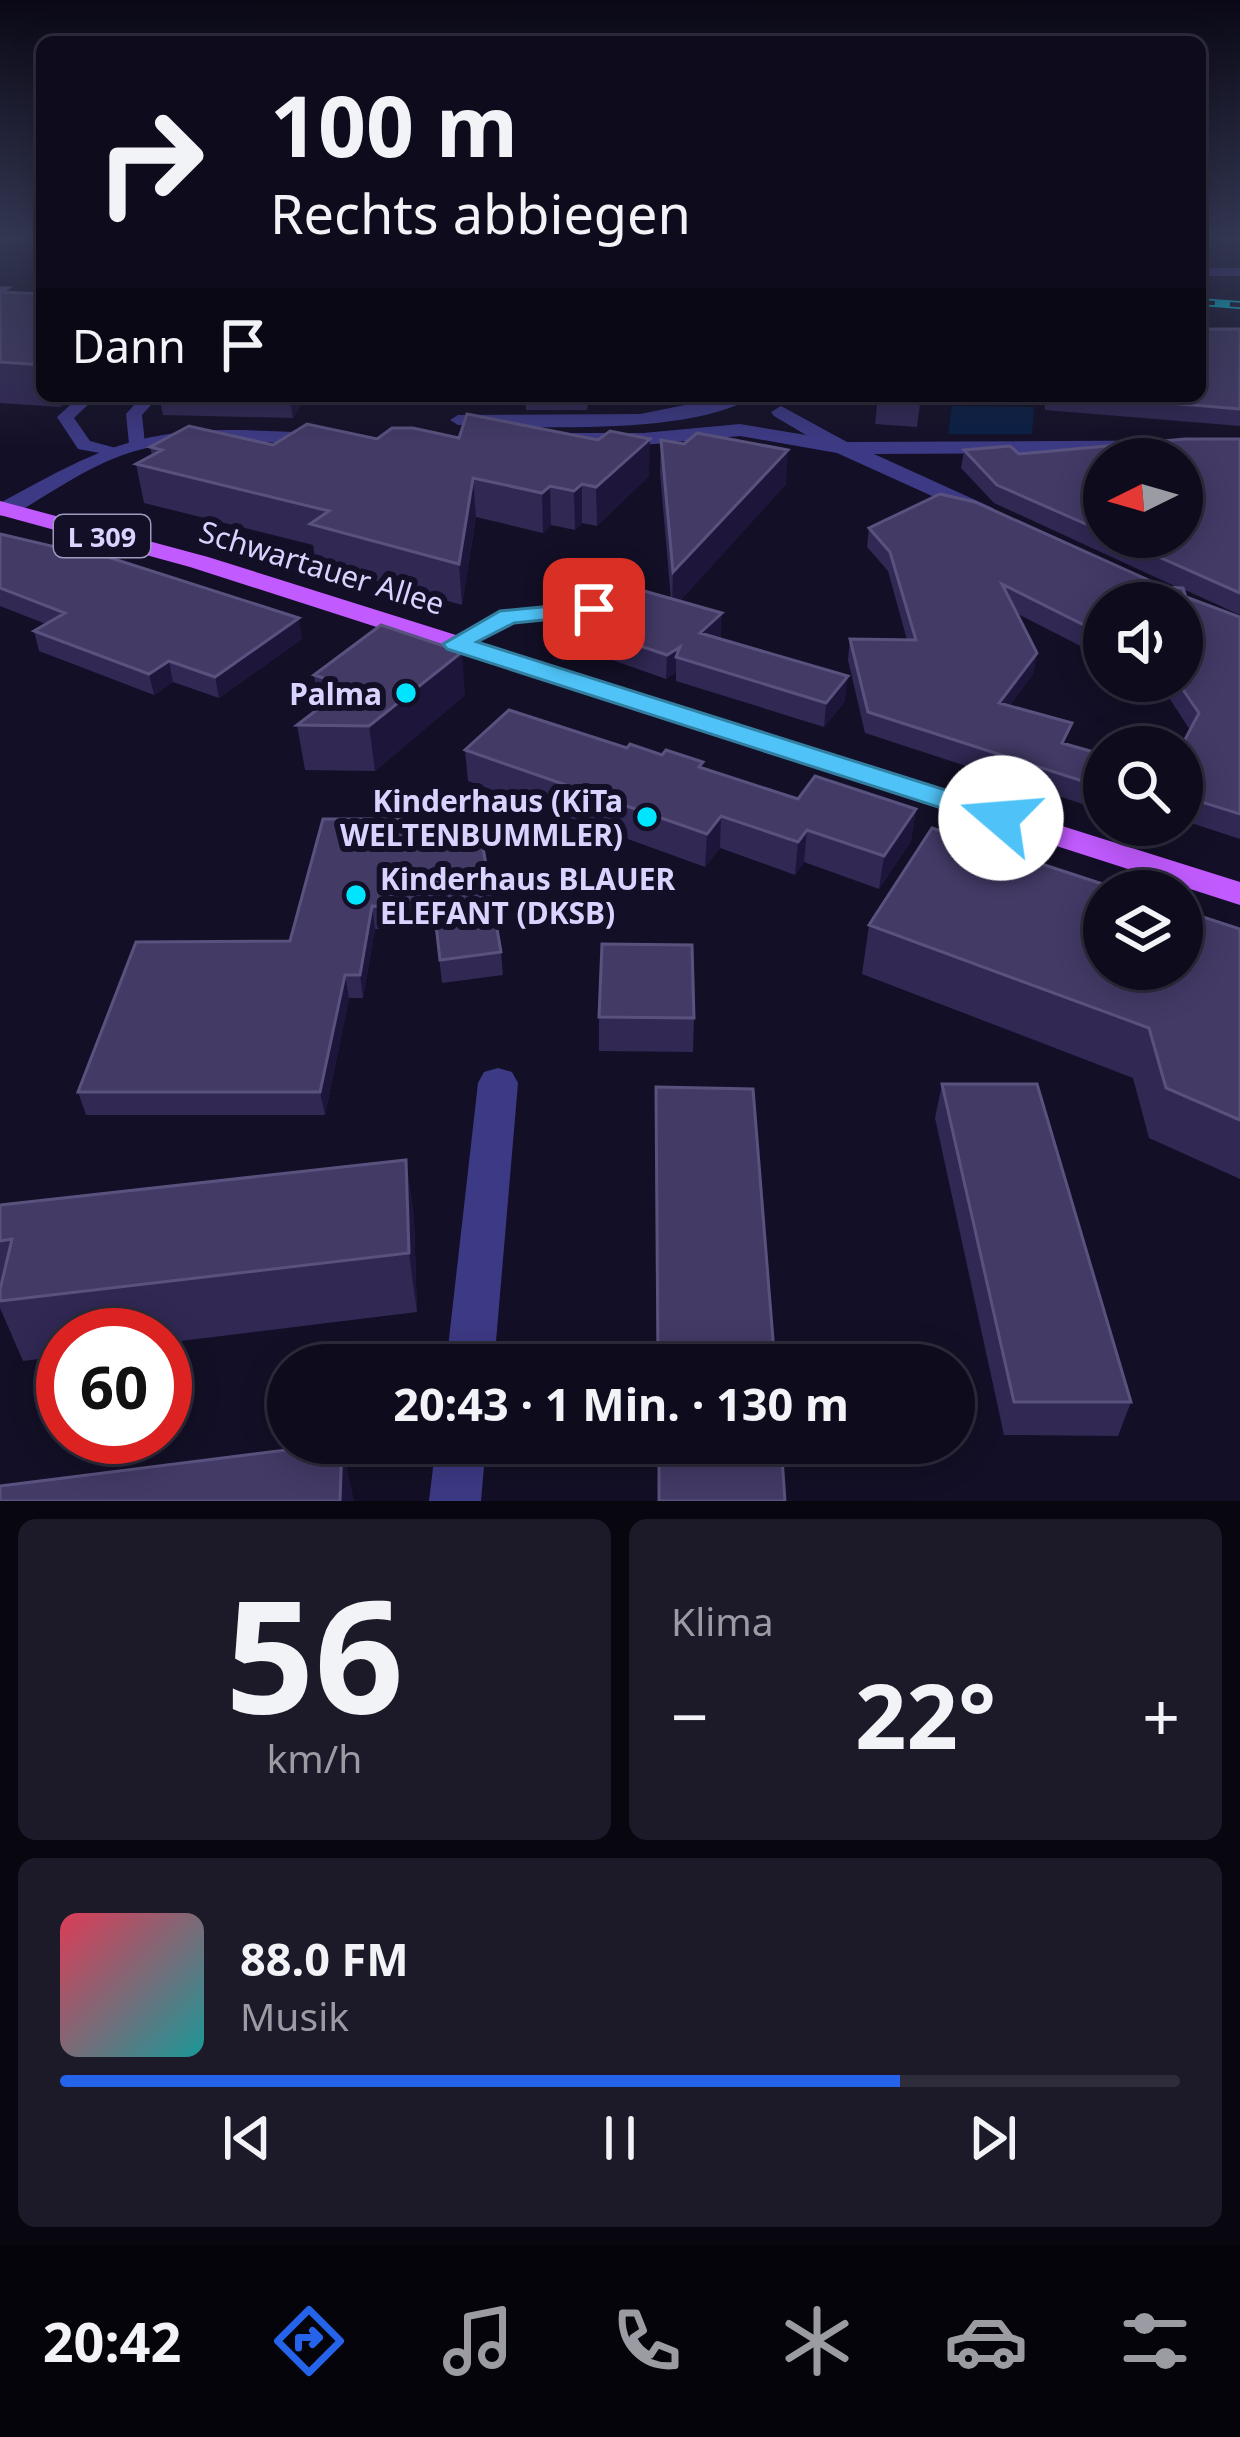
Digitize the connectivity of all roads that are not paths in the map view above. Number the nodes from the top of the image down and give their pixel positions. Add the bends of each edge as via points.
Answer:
1 (82, 402) edge
2 (146, 402) edge
3 (465, 402) edge
4 (728, 402) edge
5 (798, 402) edge
6 (781, 412) junction
7 (455, 430) junction
8 (740, 430) junction
9 (342, 439) edge
10 (137, 444) junction
11 (1240, 446) edge
12 (842, 448) junction
13 (110, 452) junction
14 (3, 509) edge
15 (1006, 523) edge
16 (594, 609) dead end
17 (456, 644) junction
18 (1240, 894) edge
19 (498, 1083) dead end
20 (472, 1344) edge
21 (459, 1464) edge
22 (455, 1501) edge

1 - 13 lane via 65,417 84,445
2 - 10 lane via 134,414
3 - 7 lane
4 - 7 lane via 637,419
5 - 6 street
6 - 8 street
6 - 12 street
7 - 8 street via 643,439
8 - 12 street
9 - 10 street
10 - 13 street
11 - 12 street
12 - 15 street
13 - 14 street
14 - 17 main road, Schwartauer Allee / L 309
16 - 17 lane via 509,616
17 - 18 main road, Schwartauer Allee / L 309
19 - 20 street
21 - 22 street

